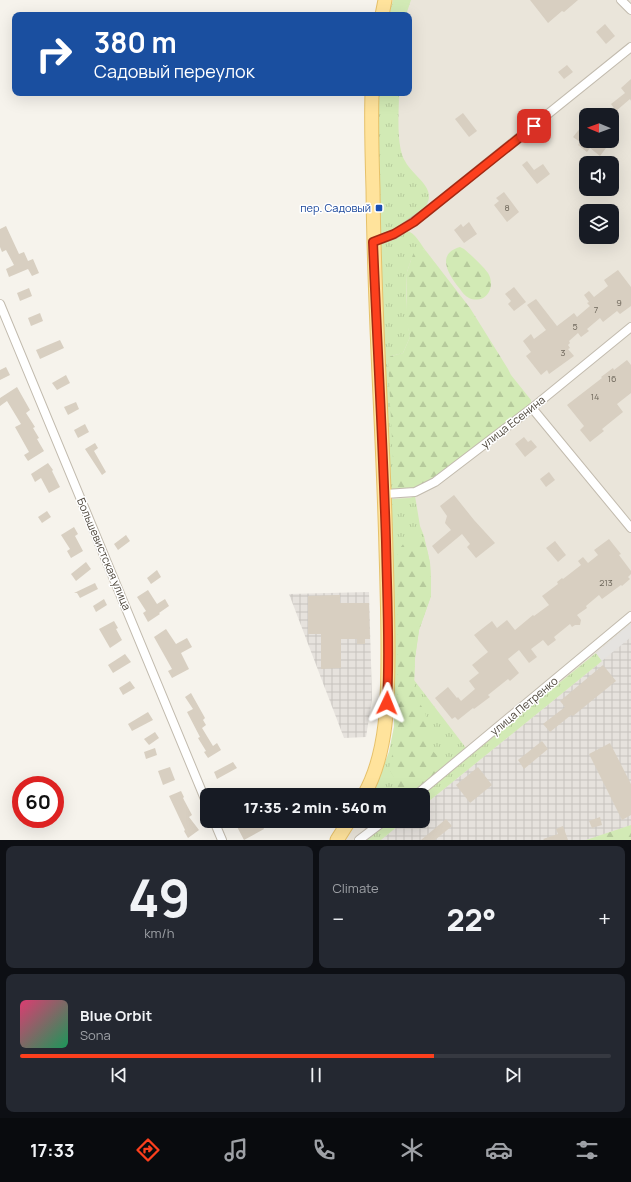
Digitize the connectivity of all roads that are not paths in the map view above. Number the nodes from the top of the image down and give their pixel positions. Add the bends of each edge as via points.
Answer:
1 (386, 0) edge
2 (620, 0) edge
3 (631, 10) edge
4 (383, 12) edge
5 (631, 47) edge
6 (372, 96) edge
7 (373, 242) junction
8 (0, 304) edge
9 (631, 327) edge
10 (532, 408) junction
11 (385, 494) junction
12 (631, 528) edge
13 (631, 616) edge
14 (200, 788) edge
15 (367, 788) edge
16 (424, 788) edge
17 (217, 828) edge
18 (344, 828) edge
19 (374, 828) edge
20 (222, 840) edge
21 (336, 840) edge
22 (359, 840) edge

1 - 4 main road
2 - 3 street
5 - 7 street via 424,214 394,234
6 - 7 main road
7 - 11 main road
8 - 14 street, Большевистская улица
9 - 10 street, улица Есенина
10 - 11 street, улица Есенина via 420,491
10 - 12 street
11 - 15 main road via 387,703 383,739 377,764
13 - 16 street, улица Петренко
17 - 20 street
18 - 21 main road
19 - 22 street

